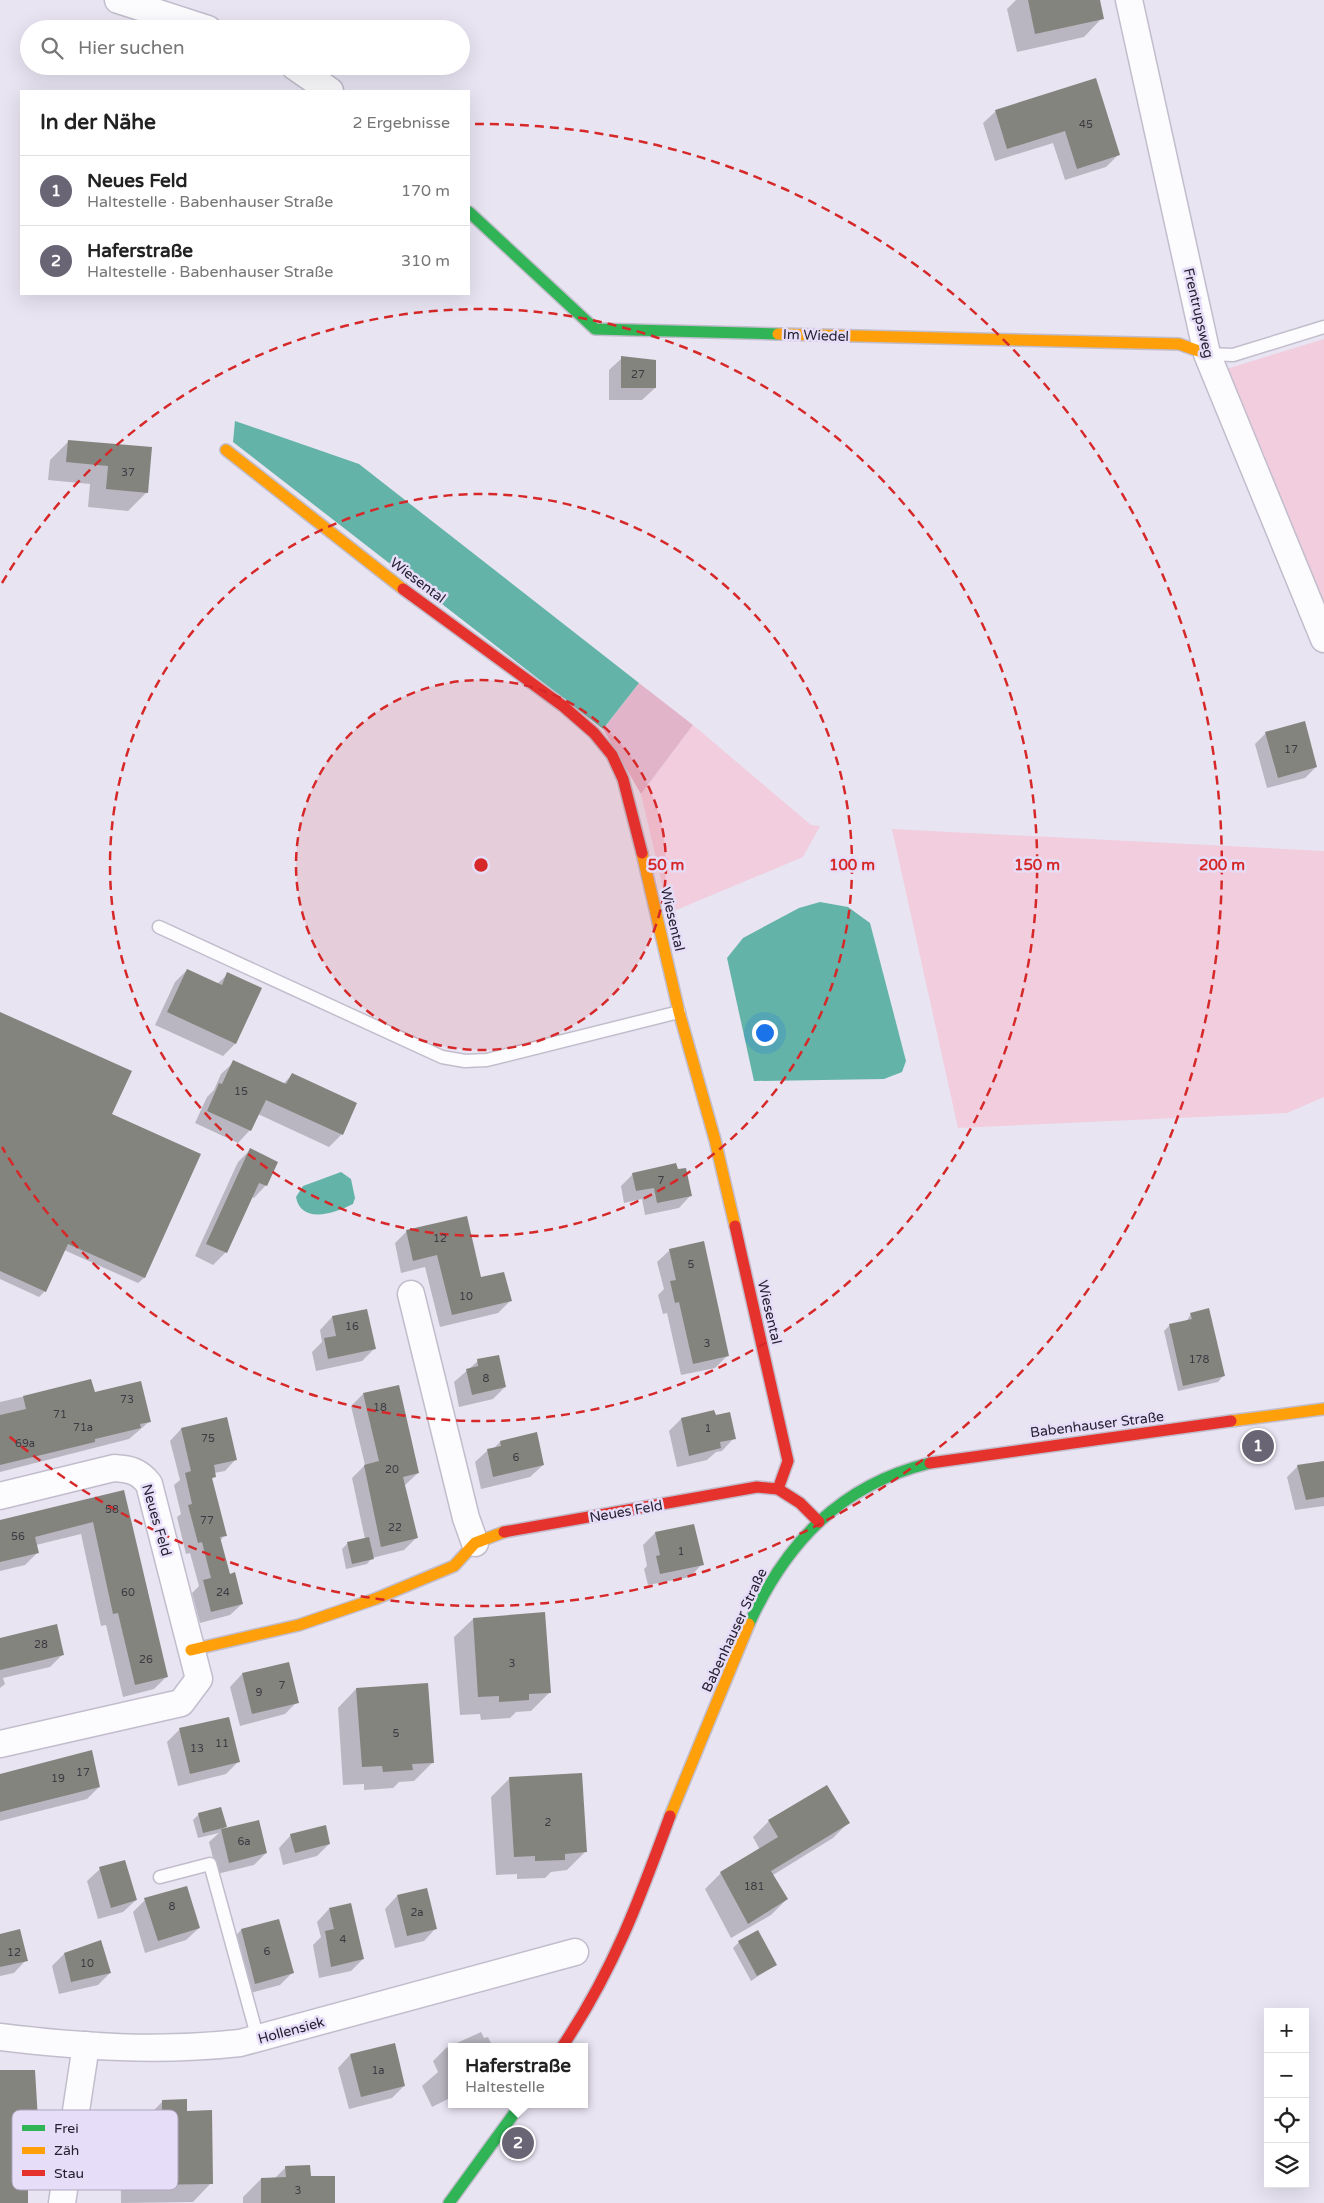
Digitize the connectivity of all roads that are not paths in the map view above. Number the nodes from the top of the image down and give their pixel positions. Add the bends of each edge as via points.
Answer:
1 (118, 0) edge
2 (1129, 0) edge
3 (180, 20) edge
4 (307, 75) edge
5 (329, 90) edge
6 (470, 213) edge
7 (1324, 327) edge
8 (1207, 354) junction
9 (226, 450) dead end
10 (1324, 639) edge
11 (159, 927) dead end
12 (679, 1012) junction
13 (411, 1294) dead end
14 (1324, 1409) edge
15 (778, 1488) junction
16 (0, 1496) edge
17 (820, 1522) junction
18 (475, 1543) junction
19 (192, 1650) junction
20 (0, 1744) edge
21 (160, 1877) dead end
22 (575, 1952) dead end
23 (0, 2037) edge
24 (258, 2039) junction
25 (565, 2043) edge
26 (86, 2045) junction
27 (519, 2108) edge
28 (76, 2110) edge
29 (64, 2190) edge
30 (62, 2203) edge
31 (449, 2203) edge

1 - 3 street
2 - 8 street, Frentrupsweg
4 - 5 street
6 - 8 street, Im Wiedel via 595,329 1179,344
7 - 8 lane via 1233,355
8 - 10 street, Frentrupsweg
9 - 12 street, Wiesental via 396,584 563,706 594,733 612,756 623,779
11 - 12 lane via 442,1057 465,1061 486,1060
12 - 15 street, Wiesental via 715,1140 788,1460
13 - 18 street
14 - 17 street, Babenhauser Straße via 921,1465 882,1479 838,1506
15 - 17 street via 800,1502
15 - 18 street, Neues Feld via 757,1487 498,1534
16 - 19 street, Neues Feld via 114,1468 141,1474 148,1484
17 - 25 street, Babenhauser Straße via 786,1558 760,1602 723,1684 631,1922
18 - 19 street, Neues Feld via 454,1566 375,1599 299,1625
19 - 20 street, Neues Feld via 199,1679 180,1703
21 - 24 lane via 210,1864
22 - 24 street, Hollensiek
23 - 26 street, Hollensiek
24 - 26 street, Hollensiek via 197,2048
26 - 28 street
27 - 31 street
29 - 30 street

